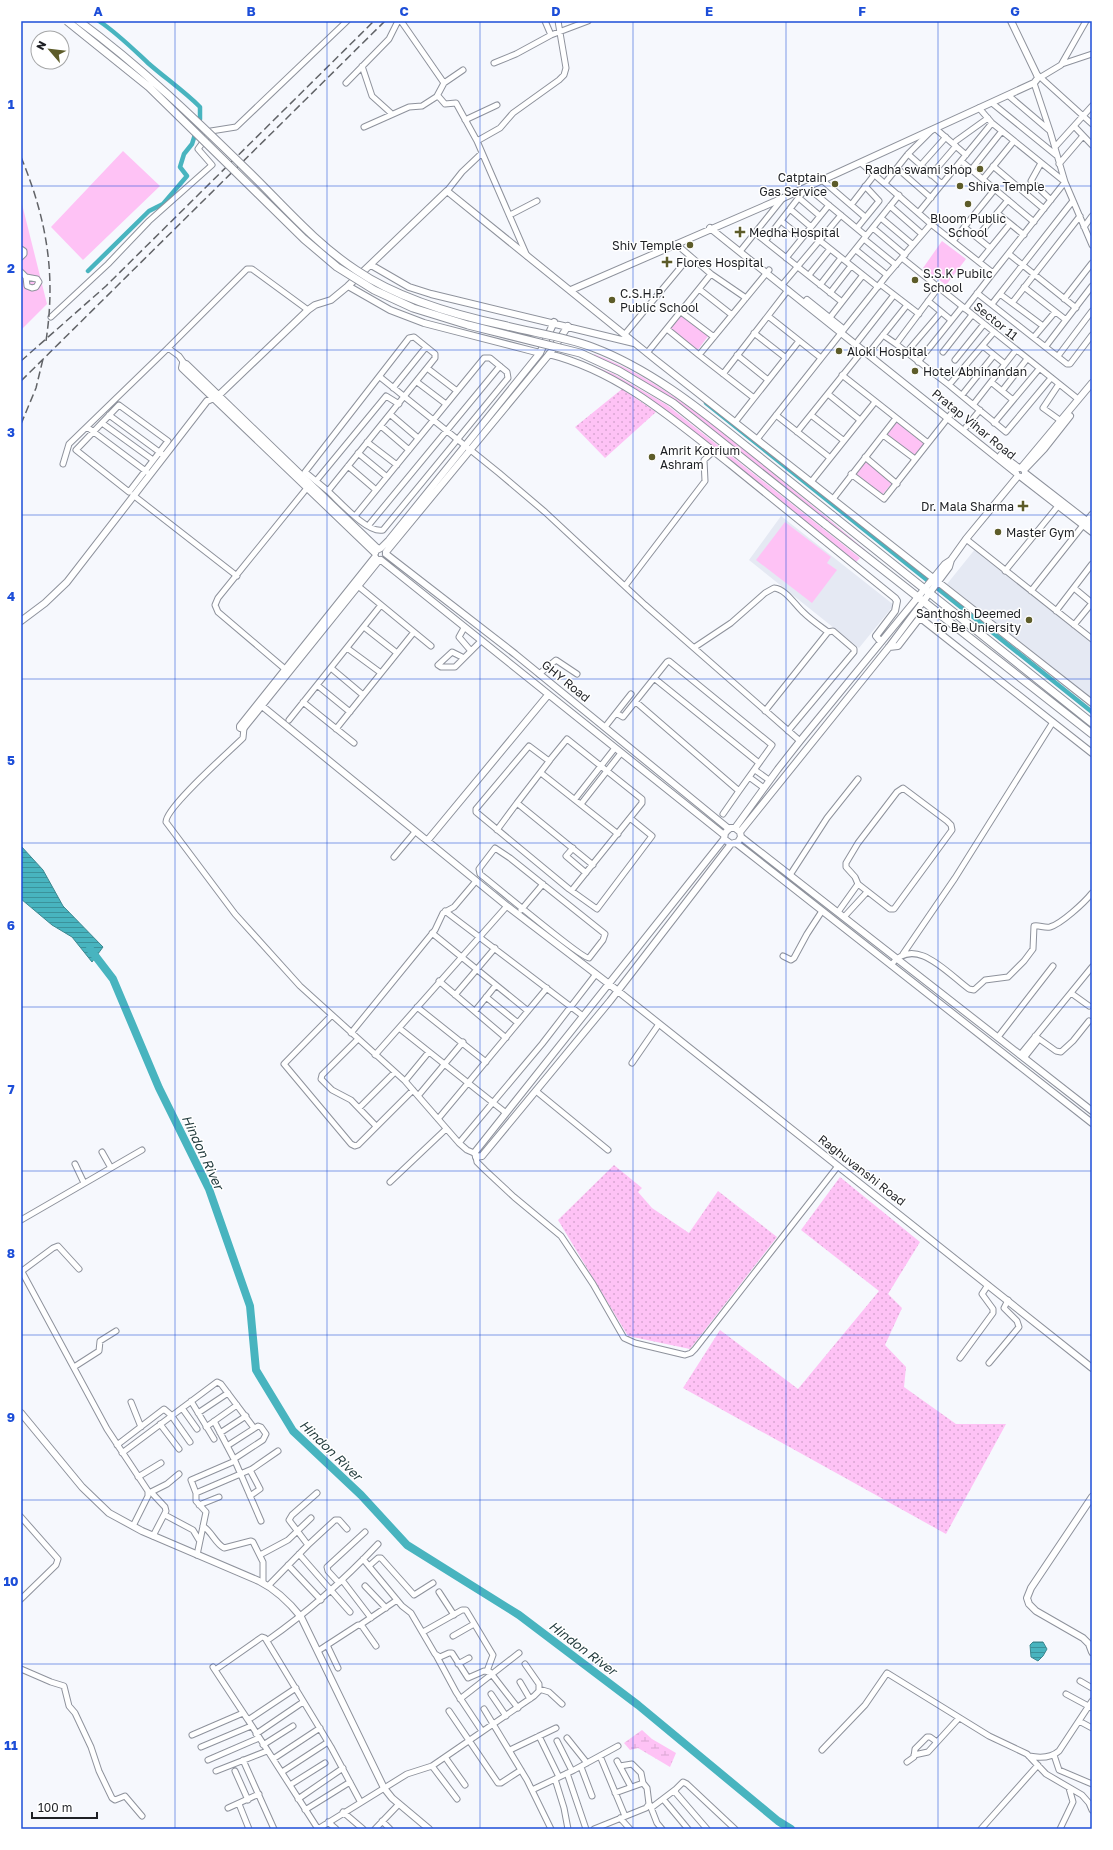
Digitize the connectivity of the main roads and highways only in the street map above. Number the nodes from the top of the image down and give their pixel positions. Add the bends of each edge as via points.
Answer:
1 (67, 21) edge
2 (79, 21) edge
3 (1092, 722) edge
4 (1092, 734) edge

1 - 4 main road, bridge via 149,87 304,239 337,267 374,290 413,308 580,354 619,371 672,403
2 - 3 main road, bridge via 114,46 174,98 305,228 356,270 380,284 465,316 590,346 615,357 671,389 832,515 931,585

